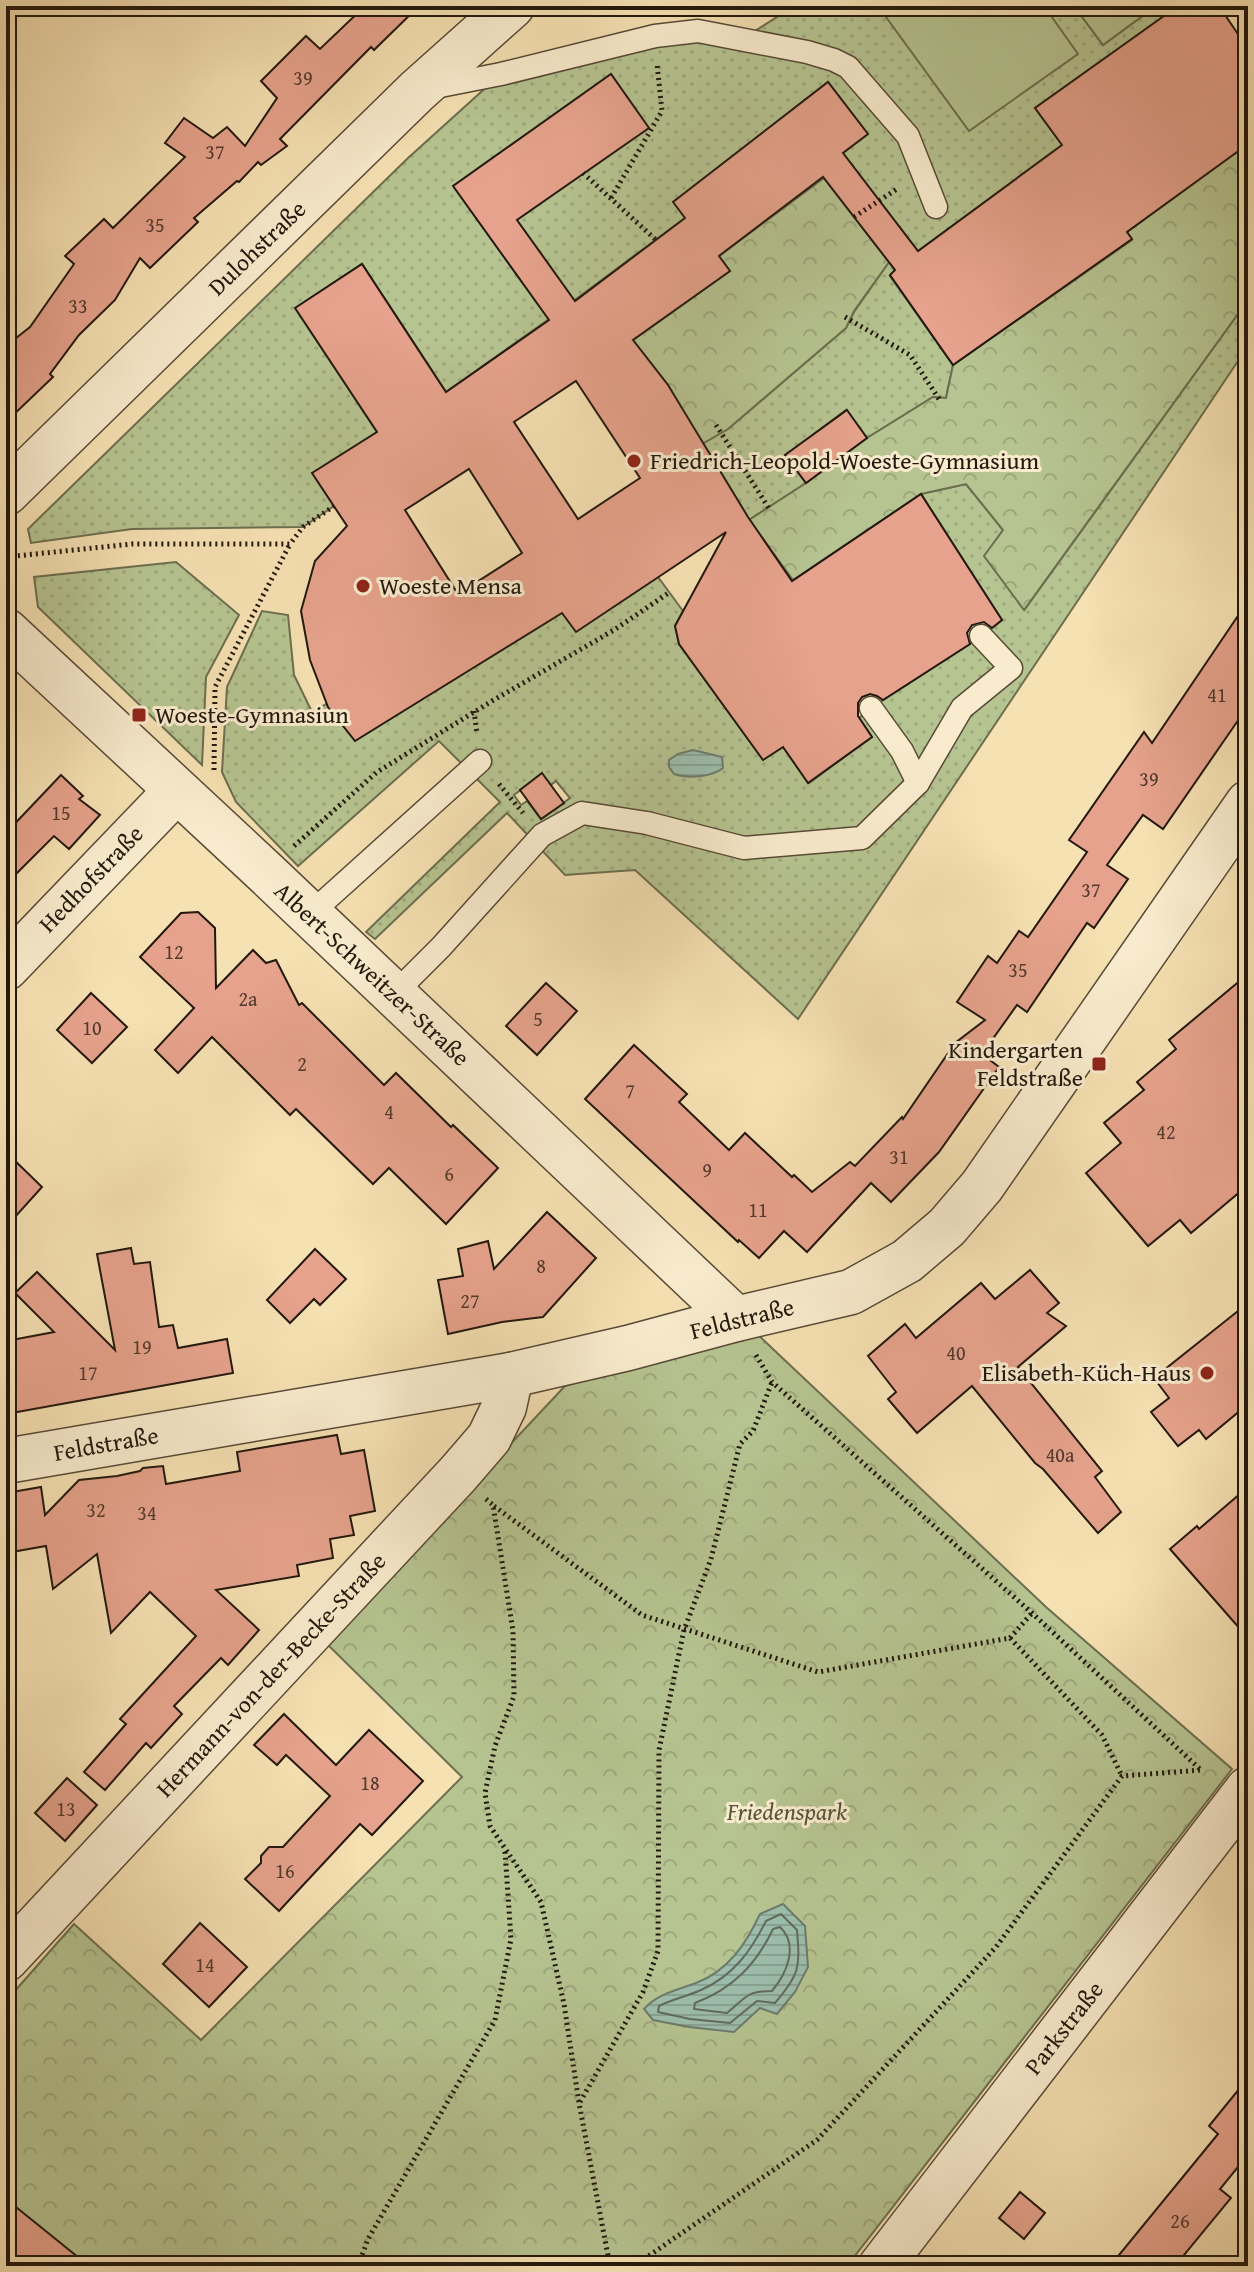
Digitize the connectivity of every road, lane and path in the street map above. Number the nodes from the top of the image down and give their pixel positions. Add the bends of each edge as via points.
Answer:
1 (512, 6) edge
2 (655, 36) junction
3 (417, 91) junction
4 (583, 173) dead end
5 (921, 173) junction
6 (611, 198) junction
7 (936, 207) dead end
8 (854, 217) dead end
9 (656, 240) dead end
10 (845, 317) dead end
11 (941, 402) dead end
12 (716, 425) dead end
13 (6, 493) edge
14 (334, 506) dead end
15 (770, 510) dead end
16 (290, 544) junction
17 (6, 557) edge
18 (670, 592) dead end
19 (6, 631) edge
20 (981, 636) dead end
21 (871, 708) dead end
22 (480, 761) dead end
23 (918, 783) junction
24 (176, 791) junction
25 (1248, 803) edge
26 (219, 830) junction
27 (265, 872) junction
28 (309, 915) junction
29 (6, 968) edge
30 (394, 994) junction
31 (736, 1319) junction
32 (511, 1375) junction
33 (772, 1382) junction
34 (6, 1461) edge
35 (458, 1474) junction
36 (493, 1505) junction
37 (1032, 1613) junction
38 (684, 1630) junction
39 (1010, 1638) junction
40 (1201, 1770) junction
41 (1122, 1776) junction
42 (1244, 1795) edge
43 (505, 1850) junction
44 (6, 1959) edge
45 (579, 2103) junction
46 (358, 2266) edge
47 (610, 2266) edge
48 (634, 2266) edge
49 (881, 2266) edge

1 - 3 street, Dulohstraße
2 - 3 lane
2 - 5 lane via 713,33 807,52 848,67 908,136
2 - 6 path via 662,111
3 - 13 street, Dulohstraße
4 - 6 path
5 - 7 lane
5 - 8 path
6 - 9 path
10 - 11 path via 910,355
12 - 15 path
14 - 16 path via 303,527
16 - 17 path via 132,544
16 - 26 path via 215,687
18 - 27 path via 377,772
19 - 24 street, Albert-Schweitzer-Straße
20 - 23 lane via 1011,668 962,708
21 - 23 lane
22 - 28 lane
23 - 30 lane via 862,838 838,841 744,848 582,813 542,835
24 - 26 street, Albert-Schweitzer-Straße
24 - 29 street, Hedhofstraße
25 - 31 street, Feldstraße via 982,1186 947,1227 907,1261 851,1292
26 - 27 street, Albert-Schweitzer-Straße
27 - 28 street, Albert-Schweitzer-Straße
28 - 30 street, Albert-Schweitzer-Straße
30 - 31 street, Albert-Schweitzer-Straße
31 - 32 street, Feldstraße
31 - 33 path
32 - 34 street, Feldstraße
32 - 35 street, Hermann-von-der-Becke-Straße via 489,1438
33 - 37 path
33 - 38 path via 753,1431 740,1444 711,1559
35 - 36 path
35 - 44 street, Hermann-von-der-Becke-Straße
36 - 38 path via 642,1615
36 - 43 path via 513,1631 514,1696 485,1793 490,1826
37 - 39 path
37 - 40 path
38 - 39 path via 818,1672
38 - 45 path via 659,1750 658,1951 643,1992
39 - 41 path via 1102,1735
40 - 41 path
40 - 42 path
41 - 48 path via 996,1947 817,2140
42 - 49 street, Parkstraße
43 - 45 path via 541,1902
43 - 46 path via 511,1939 495,2020 368,2239
45 - 47 path

